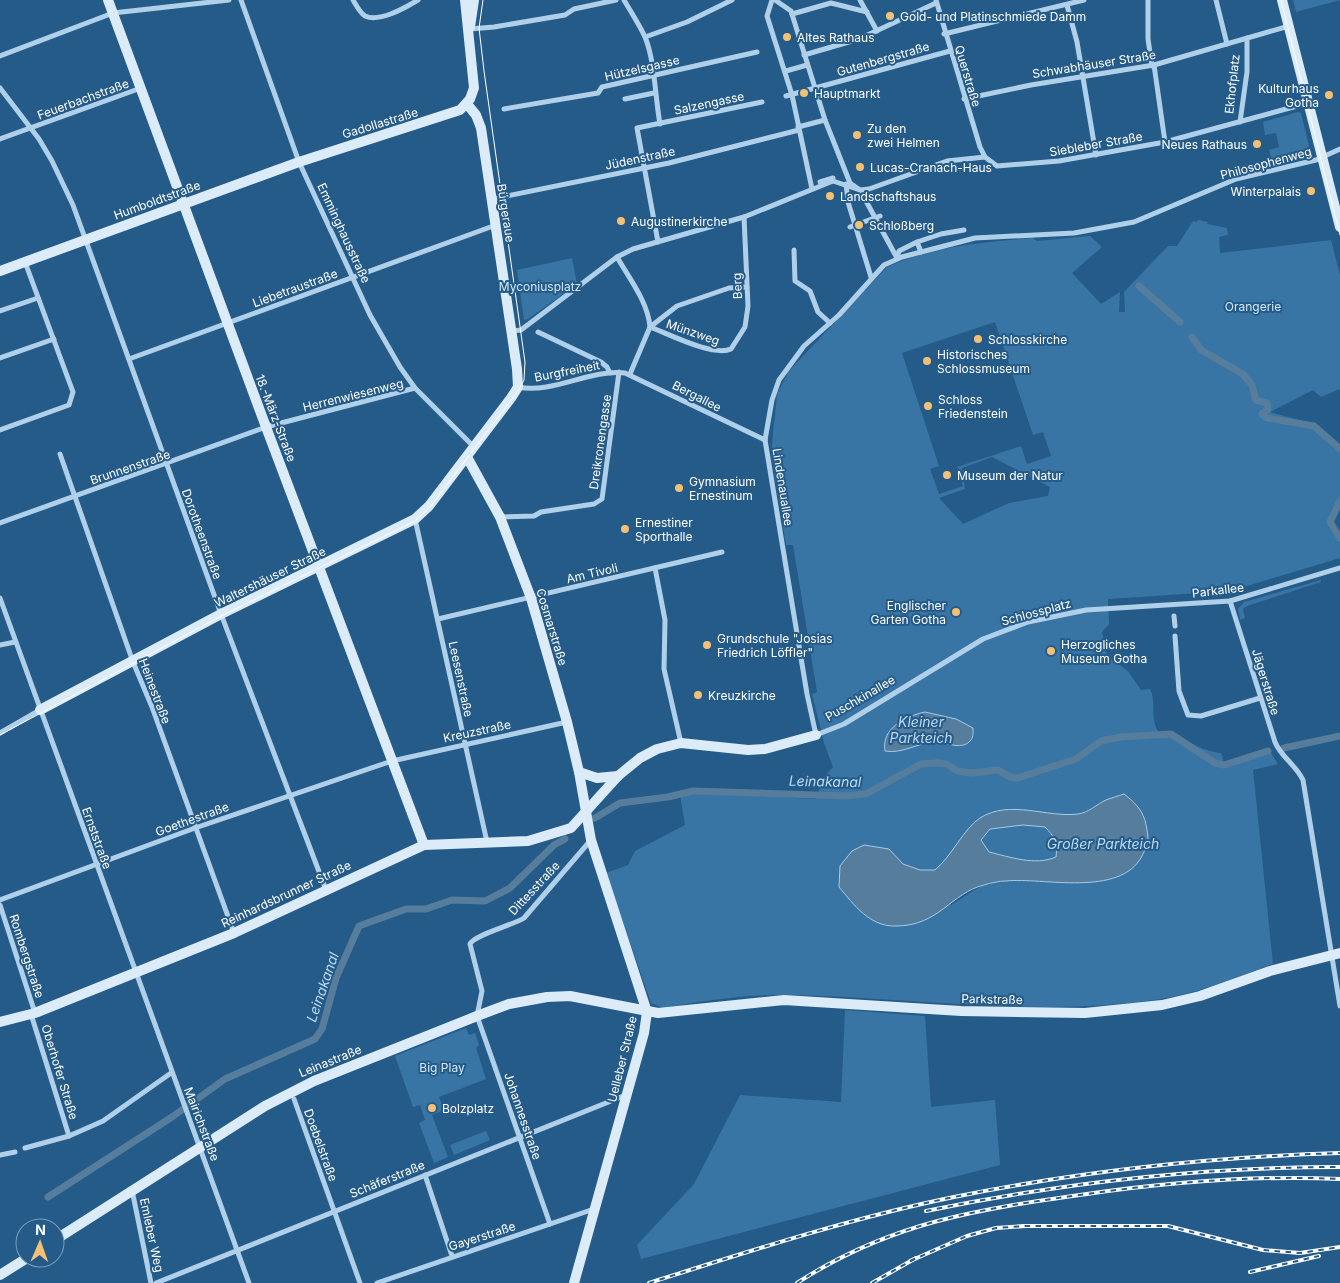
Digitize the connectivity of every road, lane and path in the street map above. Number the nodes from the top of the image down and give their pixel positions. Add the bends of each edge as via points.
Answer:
1 (108, 0) edge
2 (229, 0) edge
3 (241, 0) edge
4 (353, 0) edge
5 (418, 0) edge
6 (465, 0) edge
7 (474, 0) edge
8 (616, 0) edge
9 (624, 0) edge
10 (732, 0) edge
11 (773, 0) edge
12 (860, 0) edge
13 (1084, 0) edge
14 (1148, 0) edge
15 (1216, 0) edge
16 (1282, 0) edge
17 (215, 1) edge
18 (182, 2) edge
19 (936, 2) edge
20 (1067, 5) junction
21 (867, 12) junction
22 (113, 13) junction
23 (794, 13) junction
24 (1286, 27) junction
25 (877, 31) junction
26 (469, 32) junction
27 (944, 34) junction
28 (645, 38) junction
29 (1247, 38) junction
30 (1227, 44) junction
31 (950, 51) junction
32 (757, 52) dead end
33 (804, 55) junction
34 (0, 56) edge
35 (807, 65) junction
36 (1153, 65) junction
37 (786, 71) junction
38 (654, 77) junction
39 (1082, 77) junction
40 (0, 88) edge
41 (141, 88) junction
42 (814, 89) junction
43 (654, 93) junction
44 (789, 96) junction
45 (625, 99) dead end
46 (964, 99) junction
47 (762, 102) dead end
48 (1308, 103) junction
49 (467, 104) junction
50 (504, 109) dead end
51 (824, 120) junction
52 (1240, 122) junction
53 (660, 124) junction
54 (31, 128) junction
55 (798, 129) junction
56 (0, 139) edge
57 (1165, 142) junction
58 (1340, 149) edge
59 (1096, 155) junction
60 (985, 157) junction
61 (1322, 158) junction
62 (299, 162) junction
63 (645, 168) junction
64 (833, 178) dead end
65 (826, 180) junction
66 (820, 182) dead end
67 (847, 185) junction
68 (838, 186) dead end
69 (812, 190) junction
70 (863, 192) junction
71 (492, 199) junction
72 (183, 204) junction
73 (877, 217) junction
74 (742, 218) junction
75 (496, 225) junction
76 (852, 226) junction
77 (1340, 227) edge
78 (964, 230) dead end
79 (84, 240) junction
80 (658, 242) junction
81 (917, 242) junction
82 (794, 250) dead end
83 (921, 252) junction
84 (617, 257) junction
85 (897, 258) junction
86 (25, 262) junction
87 (0, 271) edge
88 (354, 277) junction
89 (871, 277) junction
90 (747, 287) junction
91 (38, 298) junction
92 (0, 312) edge
93 (227, 324) junction
94 (830, 324) junction
95 (650, 327) junction
96 (512, 331) junction
97 (538, 332) dead end
98 (54, 339) junction
99 (731, 349) joint
100 (0, 358) edge
101 (128, 359) junction
102 (619, 372) junction
103 (610, 373) junction
104 (630, 374) junction
105 (518, 386) junction
106 (415, 388) junction
107 (266, 428) junction
108 (0, 430) edge
109 (765, 440) junction
110 (475, 447) junction
111 (60, 454) dead end
112 (467, 457) junction
113 (166, 465) junction
114 (76, 496) junction
115 (500, 517) junction
116 (414, 519) junction
117 (0, 523) edge
118 (722, 552) dead end
119 (319, 566) junction
120 (655, 568) junction
121 (1340, 568) edge
122 (0, 598) edge
123 (531, 598) junction
124 (1230, 601) junction
125 (1094, 609) joint
126 (221, 614) junction
127 (1174, 616) dead end
128 (7, 617) junction
129 (0, 619) edge
130 (438, 619) junction
131 (1175, 626) dead end
132 (1175, 636) dead end
133 (985, 638) joint
134 (15, 642) junction
135 (0, 645) edge
136 (133, 660) junction
137 (1260, 698) junction
138 (40, 710) junction
139 (567, 722) junction
140 (0, 733) edge
141 (816, 735) junction
142 (681, 743) junction
143 (465, 744) junction
144 (392, 760) junction
145 (579, 772) junction
146 (618, 776) junction
147 (290, 795) junction
148 (585, 815) junction
149 (195, 828) junction
150 (591, 840) junction
151 (487, 842) junction
152 (424, 845) junction
153 (96, 864) junction
154 (326, 890) junction
155 (0, 900) edge
156 (0, 905) edge
157 (234, 934) junction
158 (1335, 954) edge
159 (136, 973) junction
160 (1340, 1006) edge
161 (647, 1012) junction
162 (33, 1013) junction
163 (477, 1016) junction
164 (0, 1022) edge
165 (171, 1073) junction
166 (626, 1095) junction
167 (294, 1099) dead end
168 (69, 1136) junction
169 (519, 1136) junction
170 (25, 1148) dead end
171 (200, 1148) junction
172 (15, 1152) dead end
173 (0, 1155) edge
174 (425, 1175) junction
175 (132, 1190) junction
176 (594, 1209) junction
177 (335, 1211) junction
178 (550, 1224) junction
179 (65, 1234) edge
180 (238, 1252) junction
181 (452, 1256) junction
182 (15, 1266) edge
183 (0, 1275) edge
184 (151, 1283) edge
185 (156, 1283) edge
186 (249, 1283) edge
187 (360, 1283) edge
188 (376, 1283) edge
189 (574, 1283) edge

1 - 22 street, 18.-März-Straße
2 - 17 street
3 - 62 street, Emminghausstraße
4 - 5 street via 362,14 372,17
6 - 26 street
7 - 26 street
8 - 26 street via 574,9 565,15
9 - 28 street
10 - 28 street
11 - 23 street
11 - 37 street via 766,16
12 - 21 street
13 - 20 street
14 - 36 street via 1148,40
15 - 30 street, Ekhofplatz
16 - 24 street
17 - 18 street
18 - 22 street
19 - 25 street
19 - 27 street, Querstraße
20 - 27 street
20 - 39 street
21 - 23 street via 831,3
21 - 25 street
22 - 34 street
22 - 41 street, 18.-März-Straße
23 - 33 street
24 - 29 street, Ekhofplatz
24 - 48 street
25 - 33 street
26 - 49 street via 474,88
27 - 31 street, Querstraße
28 - 38 street
29 - 30 street, Ekhofplatz
29 - 52 street, Ekhofplatz via 1247,72
30 - 36 street, Schwabhäuser Straße
31 - 42 street, Gutenbergstraße
31 - 46 street, Querstraße
32 - 38 street, Hützelsgasse
33 - 35 street
35 - 37 street
35 - 42 street
36 - 39 street, Schwabhäuser Straße
36 - 57 street
37 - 44 street
38 - 43 street
38 - 50 street, Hützelsgasse via 602,87 598,93
39 - 46 street, Schwabhäuser Straße
39 - 59 street
40 - 54 street, Dorotheenstraße
41 - 54 street, Feuerbachstraße
41 - 72 street, 18.-März-Straße
42 - 44 street
42 - 51 street
43 - 45 street
43 - 53 street
44 - 55 street
46 - 60 street, Querstraße
47 - 53 street, Salzengasse
48 - 52 street, Ekhofplatz
48 - 61 street
49 - 62 street, Gadollastraße via 450,115
49 - 71 street, Bürgeraue via 480,123
51 - 55 street
51 - 67 street
52 - 57 street, Siebleber Straße
53 - 63 street, Salzengasse via 637,128
54 - 56 street, Feuerbachstraße
54 - 79 street, Dorotheenstraße via 52,160 73,205
55 - 63 street, Jüdenstraße
55 - 69 street
57 - 59 street, Siebleber Straße
58 - 61 street, Philosophenweg
59 - 60 street, Siebleber Straße via 1012,166 997,166
60 - 70 street via 947,161
61 - 77 street
61 - 83 street, Philosophenweg via 1236,179 1134,222 1094,231 974,238
62 - 72 street, Humboldtstraße
62 - 88 street, Emminghausstraße
63 - 71 street, Jüdenstraße
63 - 80 street
64 - 65 street
65 - 66 street
65 - 67 street
65 - 69 street
67 - 68 street
67 - 70 street
67 - 76 street
69 - 74 street
70 - 73 street
71 - 75 street, Bürgeraue
72 - 79 street, Humboldtstraße
72 - 93 street, 18.-März-Straße
73 - 76 street
73 - 85 street
74 - 80 street
74 - 90 street, Berg
75 - 88 street, Liebetraustraße
75 - 96 street, Bürgeraue
76 - 89 street
78 - 81 street
79 - 86 street, Humboldtstraße
79 - 101 street, Dorotheenstraße
80 - 84 street
81 - 83 street
81 - 85 street via 899,251
82 - 94 street via 795,281 810,291 818,312
83 - 85 street, Philosophenweg
84 - 95 street via 648,314
84 - 96 street via 521,330
85 - 89 street, Lindenauallee via 884,264
86 - 87 street, Humboldtstraße
86 - 91 street
88 - 93 street, Liebetraustraße
88 - 106 street, Emminghausstraße via 385,342
89 - 94 street, Lindenauallee
90 - 95 street via 729,288 677,306
90 - 99 street, Berg via 745,327
91 - 92 street
91 - 98 street
93 - 101 street, Liebetraustraße
93 - 107 street, 18.-März-Straße
94 - 109 street, Lindenauallee via 804,346 779,380
95 - 99 street, Münzweg via 708,349 721,352
95 - 104 street
96 - 105 street, Bürgeraue
97 - 103 street via 601,362
98 - 100 street
98 - 108 street via 73,392 69,405
101 - 113 street, Dorotheenstraße
102 - 103 street, Burgfreiheit
102 - 104 street, Bergallee
102 - 115 street, Dreikronengasse via 602,500 534,516
103 - 105 street, Burgfreiheit via 533,389
104 - 109 street, Bergallee
105 - 110 street, Waltershäuser Straße
106 - 107 street, Herrenwiesenweg
106 - 110 street, Emminghausstraße
107 - 113 street, Brunnenstraße
107 - 119 street, 18.-März-Straße
109 - 141 street, Lindenauallee
110 - 112 street, Waltershäuser Straße
111 - 114 street, Heinestraße
112 - 115 street, Cosmarstraße
112 - 116 street, Waltershäuser Straße via 429,506
113 - 114 street, Brunnenstraße
113 - 126 street, Dorotheenstraße
114 - 117 street, Brunnenstraße
114 - 136 street, Heinestraße
115 - 123 street, Cosmarstraße
116 - 119 street, Waltershäuser Straße
116 - 130 street, Leesenstraße
118 - 120 street, Am Tivoli
119 - 126 street, Waltershäuser Straße
119 - 144 street, 18.-März-Straße
120 - 123 street, Am Tivoli
120 - 142 street via 665,620 664,669
121 - 124 street, Parkallee
122 - 128 street, Ernststraße
123 - 130 street, Am Tivoli
123 - 139 street, Cosmarstraße
124 - 125 street, Parkallee
124 - 137 street, Jägerstraße
125 - 133 street, Schlossplatz via 1028,622
126 - 136 street, Waltershäuser Straße
126 - 147 street, Dorotheenstraße
127 - 131 street
128 - 129 street
128 - 134 street, Ernststraße
130 - 143 street, Leesenstraße
132 - 137 street via 1179,691 1188,715 1201,716
133 - 141 street, Puschkinallee via 844,724
134 - 135 street
134 - 138 street, Ernststraße
136 - 138 street, Waltershäuser Straße
136 - 149 street, Heinestraße
137 - 158 street, Jägerstraße via 1278,750 1298,771 1305,789
138 - 140 street, Waltershäuser Straße
138 - 153 street, Ernststraße
139 - 143 street, Kreuzstraße
139 - 145 street, Cosmarstraße
141 - 142 street, Puschkinallee via 758,750
142 - 146 street, Puschkinallee via 650,752
143 - 144 street, Kreuzstraße
143 - 151 street, Leesenstraße
144 - 147 street, Goethestraße
144 - 152 street, 18.-März-Straße
145 - 146 street via 597,778
145 - 148 street, Cosmarstraße
146 - 148 street, Puschkinallee
147 - 149 street, Goethestraße
147 - 154 street, Dorotheenstraße
148 - 150 street, Uelleber Straße
148 - 151 street, Reinhardsbrunner Straße via 571,828 545,837 528,841
149 - 153 street, Goethestraße
149 - 157 street, Heinestraße
150 - 161 street, Uelleber Straße
150 - 163 street, Dittesstraße via 524,918 471,941 482,991
151 - 152 street, Reinhardsbrunner Straße
152 - 154 street, Reinhardsbrunner Straße
153 - 155 street, Goethestraße
153 - 159 street, Ernststraße
154 - 157 street, Reinhardsbrunner Straße
156 - 162 street, Rombergstraße
157 - 159 street, Reinhardsbrunner Straße
158 - 160 street, Jägerstraße
158 - 161 street, Parkstraße via 1162,1005 1085,1013 917,1009 784,1000
159 - 162 street, Reinhardsbrunner Straße
159 - 165 street, Mairichstraße
161 - 163 street, Leinastraße via 561,995 509,1004
161 - 166 street, Uelleber Straße
162 - 164 street, Reinhardsbrunner Straße
162 - 168 street, Oberhofer Straße
163 - 169 street, Johannesstraße
163 - 171 street, Leinastraße via 301,1086
165 - 168 street via 103,1121
165 - 171 street, Mairichstraße
166 - 169 street, Schäferstraße
166 - 176 street, Uelleber Straße
167 - 177 street, Doebelstraße
168 - 170 street
169 - 174 street, Schäferstraße
169 - 178 street, Johannesstraße
171 - 175 street, Leinastraße
171 - 180 street, Mairichstraße
172 - 173 street
174 - 177 street, Schäferstraße
174 - 181 street
175 - 179 street, Leinastraße
175 - 184 street, Emleber Weg
176 - 178 street, Gayerstraße
176 - 189 street, Uelleber Straße
177 - 180 street, Schäferstraße
177 - 187 street, Doebelstraße
178 - 181 street, Gayerstraße
180 - 185 street, Schäferstraße
180 - 186 street, Mairichstraße
181 - 188 street, Gayerstraße
182 - 183 street

